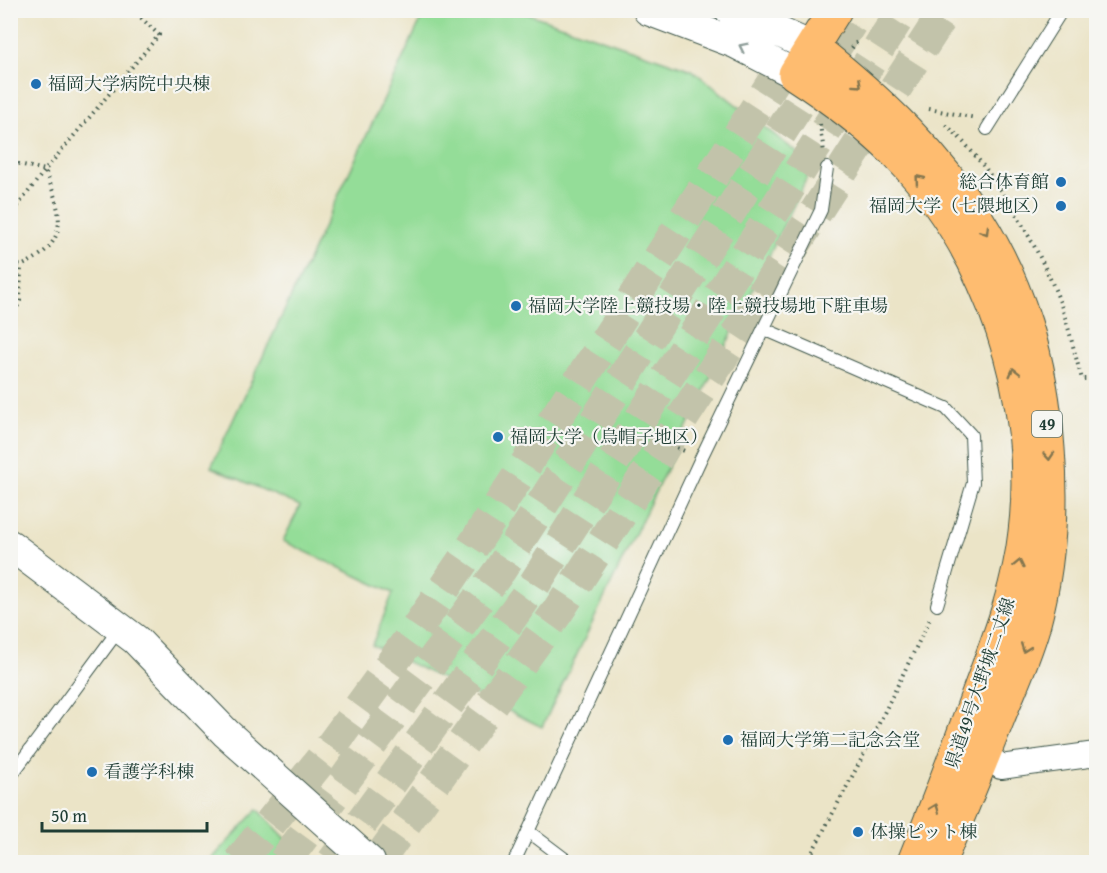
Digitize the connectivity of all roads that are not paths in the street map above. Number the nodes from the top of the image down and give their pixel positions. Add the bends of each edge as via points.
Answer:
1 (648, 10) edge
2 (730, 10) edge
3 (835, 10) edge
4 (1062, 10) edge
5 (812, 47) junction
6 (795, 74) junction
7 (987, 129) road end
8 (827, 168) road end
9 (764, 329) junction
10 (10, 545) edge
11 (937, 605) road end
12 (120, 628) junction
13 (984, 752) junction
14 (1096, 754) edge
15 (10, 777) edge
16 (528, 831) junction
17 (936, 861) edge
18 (370, 862) edge
19 (514, 862) edge
20 (569, 862) edge

6 -> 1 street via 735,43
2 - 5 street
3 - 5 main road
4 - 7 lane
5 - 6 main road
5 -> 13 main road, 県道49号大野城二丈線 / 49 via 889,113 960,193 1000,256 1039,372 1049,465 1048,551 1032,629
17 -> 6 main road, 県道49号大野城二丈線 / 49 via 1007,617 1025,533 1029,474 1024,417 995,315 951,223 900,157 872,130
8 - 9 lane via 821,210
9 - 11 lane via 946,408 971,435 973,483
9 - 16 lane
10 - 12 street
12 - 15 lane
12 - 18 street via 226,733
13 - 14 street via 1001,767
13 - 17 main road, 県道49号大野城二丈線 / 49
16 - 19 lane
16 - 20 lane

